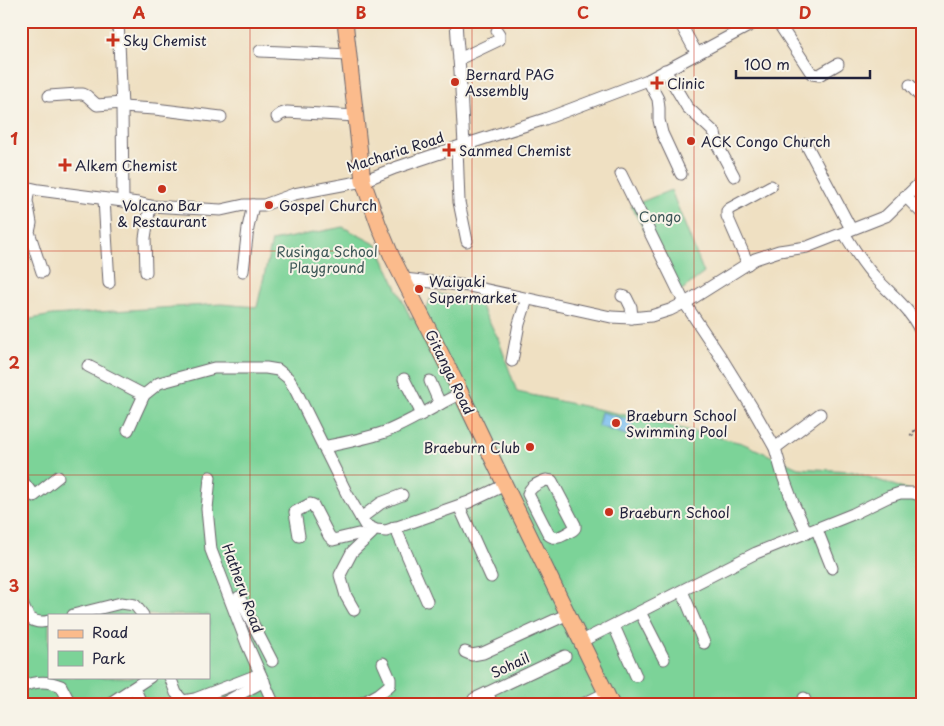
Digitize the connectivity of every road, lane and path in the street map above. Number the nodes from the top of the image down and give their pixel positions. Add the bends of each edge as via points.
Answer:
1 (118, 21) edge
2 (345, 21) edge
3 (456, 21) edge
4 (679, 21) edge
5 (758, 21) edge
6 (777, 21) edge
7 (497, 31) dead end
8 (260, 51) dead end
9 (697, 54) junction
10 (349, 56) junction
11 (459, 59) junction
12 (838, 64) dead end
13 (665, 70) junction
14 (648, 80) junction
15 (910, 85) dead end
16 (49, 96) dead end
17 (923, 100) edge
18 (122, 105) junction
19 (356, 116) junction
20 (221, 117) dead end
21 (277, 117) dead end
22 (806, 144) dead end
23 (460, 146) junction
24 (621, 174) dead end
25 (681, 174) dead end
26 (734, 176) dead end
27 (923, 180) edge
28 (363, 181) junction
29 (771, 186) dead end
30 (25, 187) edge
31 (905, 196) junction
32 (104, 199) junction
33 (123, 201) junction
34 (253, 205) junction
35 (150, 206) junction
36 (923, 214) edge
37 (848, 231) junction
38 (467, 241) dead end
39 (748, 264) junction
40 (243, 271) dead end
41 (42, 272) dead end
42 (146, 272) dead end
43 (404, 279) junction
44 (109, 283) dead end
45 (622, 296) dead end
46 (527, 298) junction
47 (684, 302) junction
48 (632, 318) junction
49 (923, 338) edge
50 (512, 361) dead end
51 (88, 366) dead end
52 (404, 379) dead end
53 (430, 381) dead end
54 (461, 393) junction
55 (144, 395) junction
56 (440, 404) junction
57 (422, 414) junction
58 (820, 414) dead end
59 (923, 425) edge
60 (128, 430) dead end
61 (923, 442) edge
62 (323, 447) junction
63 (775, 448) junction
64 (210, 476) dead end
65 (58, 477) dead end
66 (21, 478) edge
67 (504, 485) junction
68 (402, 495) dead end
69 (923, 496) edge
70 (458, 506) junction
71 (361, 518) junction
72 (542, 524) junction
73 (395, 527) junction
74 (528, 531) junction
75 (812, 531) junction
76 (371, 533) junction
77 (299, 536) dead end
78 (832, 568) dead end
79 (491, 577) dead end
80 (682, 591) junction
81 (239, 597) dead end
82 (21, 601) edge
83 (427, 601) dead end
84 (354, 610) dead end
85 (640, 612) junction
86 (76, 614) edge
87 (142, 614) edge
88 (568, 614) junction
89 (48, 621) edge
90 (614, 626) junction
91 (259, 637) junction
92 (582, 641) junction
93 (704, 643) dead end
94 (247, 644) junction
95 (465, 652) dead end
96 (565, 656) dead end
97 (664, 659) dead end
98 (272, 661) dead end
99 (383, 663) dead end
100 (636, 676) dead end
101 (148, 678) edge
102 (170, 678) edge
103 (262, 678) junction
104 (21, 687) edge
105 (487, 693) junction
106 (136, 694) dead end
107 (609, 699) edge
108 (184, 703) edge
109 (71, 705) edge
110 (107, 705) edge
111 (142, 705) edge
112 (220, 705) edge
113 (274, 705) edge
114 (359, 705) edge
115 (477, 705) edge
116 (493, 705) edge
117 (581, 705) edge

1 - 18 street
2 - 10 main road, Gitanga Road
3 - 11 street
4 - 9 street
5 - 9 street, Macharia Road
6 - 12 street via 812,74 819,75
7 - 11 street via 499,40
8 - 10 street
9 - 13 street, Macharia Road
10 - 19 main road, Gitanga Road
11 - 23 street
13 - 14 street, Macharia Road
13 - 26 street via 687,107 715,133 718,146
14 - 23 street, Macharia Road via 545,119
14 - 25 street via 658,99 662,133
15 - 17 street
16 - 18 street via 78,94 87,96 96,105
18 - 20 street
18 - 33 street
19 - 21 street via 288,112
19 - 28 main road, Gitanga Road
22 - 37 street
23 - 28 street, Macharia Road
23 - 38 street via 459,202
24 - 47 street
27 - 31 street
28 - 34 street, Macharia Road
28 - 43 main road, Gitanga Road via 379,226
29 - 39 street via 727,211
30 - 32 street, Macharia Road
30 - 41 street via 29,232
31 - 36 street
31 - 37 street via 886,216
32 - 33 street, Macharia Road
32 - 44 street
33 - 35 street, Macharia Road
34 - 35 street, Macharia Road via 221,210
34 - 40 street
35 - 42 street via 144,238
37 - 39 street via 807,247 779,250
37 - 49 street via 862,261 902,304 920,328
39 - 47 street
43 - 46 street via 469,286
43 - 54 main road, Gitanga Road
45 - 48 street via 631,307
46 - 48 street via 611,317
46 - 50 street
47 - 48 street via 651,316
47 - 63 street
51 - 55 street
52 - 57 street
53 - 56 street
54 - 56 street
54 - 67 main road, Gitanga Road
55 - 60 street
55 - 62 street via 159,383 214,368 278,370 295,389
56 - 57 street
57 - 62 street via 386,432
58 - 63 street
59 - 61 path via 910,434
62 - 71 street
63 - 75 street via 793,503
64 - 94 street, Hatheru Road via 207,509 211,550
65 - 66 street via 34,496
67 - 70 street
67 - 74 main road, Gitanga Road
68 - 71 street via 381,503
69 - 75 street via 913,493 888,496
70 - 73 street
70 - 79 street
71 - 76 street
72 - 72 street via 528,494 529,489 549,480 575,528 552,538
72 - 74 street
73 - 76 street
73 - 83 street
74 - 88 main road, Gitanga Road
75 - 78 street
75 - 80 street via 756,554
76 - 77 street via 334,540 310,504 295,512
76 - 84 street via 352,552 340,576
80 - 85 street
80 - 93 street
81 - 91 street
82 - 89 street via 33,620
85 - 90 street
85 - 97 street
86 - 87 street via 121,603 135,606
88 - 92 main road, Gitanga Road
88 - 95 street via 483,653 472,655
90 - 92 street
90 - 100 street
91 - 94 street
91 - 98 street
92 - 107 main road, Gitanga Road
94 - 103 street, Hatheru Road
96 - 105 street, Sohail
99 - 114 street via 390,685
101 - 110 street
102 - 108 street
103 - 108 street
103 - 112 street
103 - 113 street, Hatheru Road
104 - 109 street via 43,681 54,683 61,686
105 - 115 street, Sohail via 474,699
105 - 116 street
106 - 111 street
107 - 117 street

